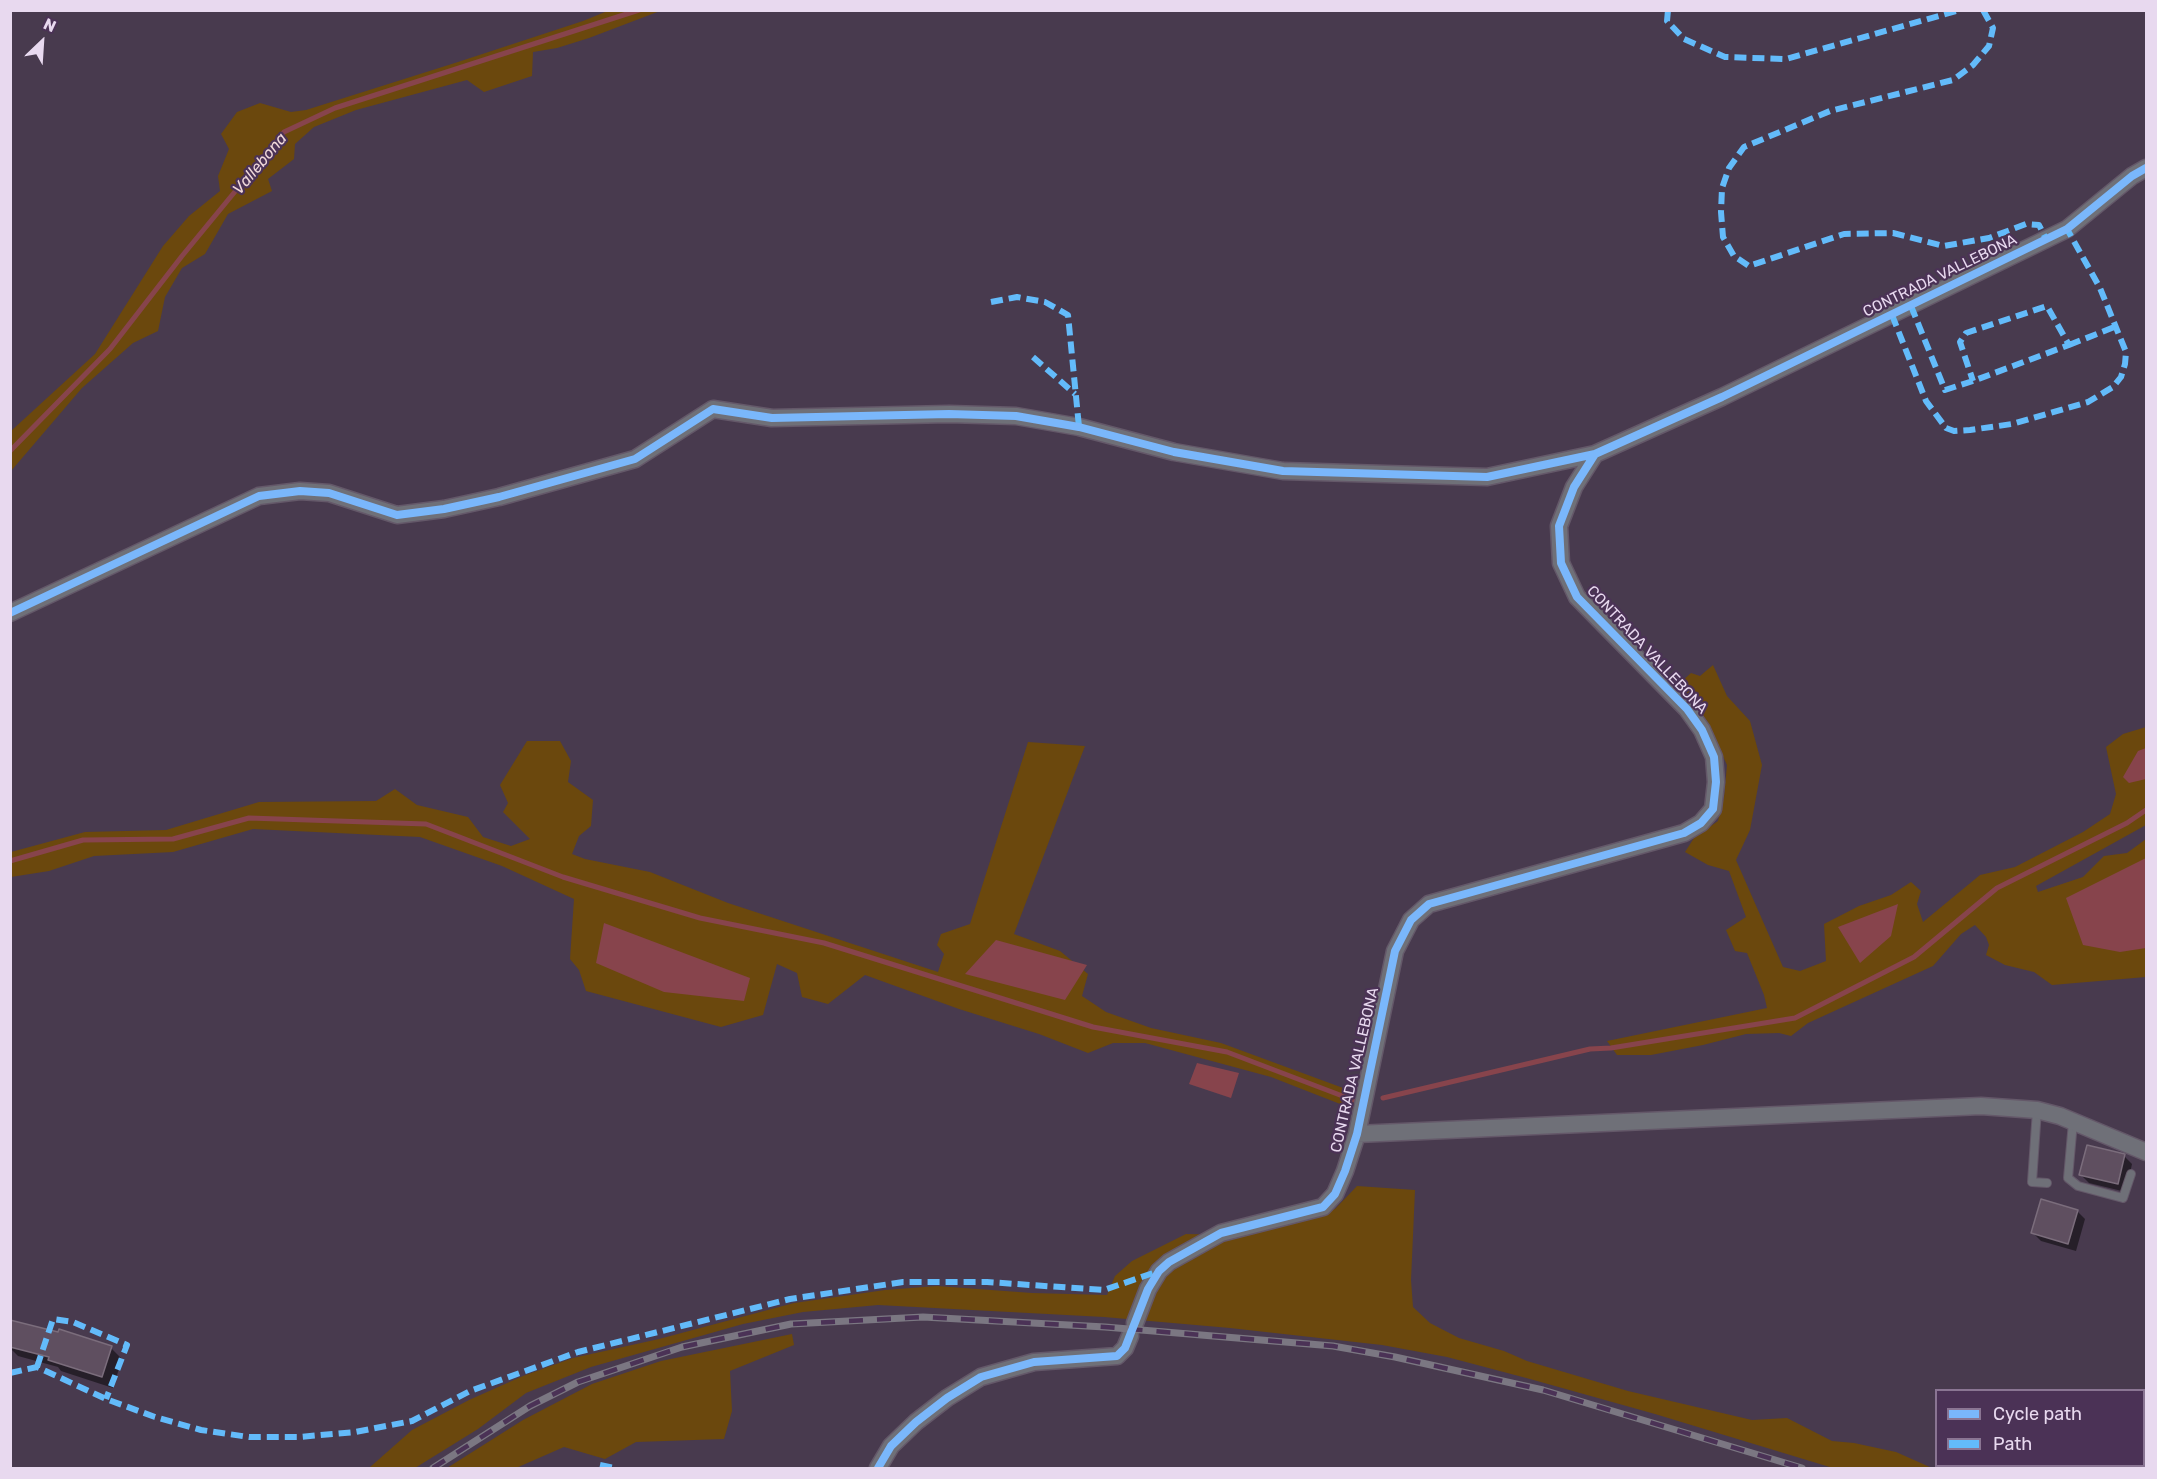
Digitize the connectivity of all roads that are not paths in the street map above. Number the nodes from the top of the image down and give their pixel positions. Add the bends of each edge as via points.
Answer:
1 (2146, 168) edge
2 (1595, 454) junction
3 (10, 613) edge
4 (2037, 1110) junction
5 (2073, 1122) junction
6 (1357, 1134) junction
7 (2146, 1152) edge
8 (2132, 1174) dead end
9 (2047, 1183) dead end
10 (878, 1468) edge

1 - 2 street, CONTRADA VALLEBONA via 2067,229
2 - 3 street via 1487,477 1283,471 1174,452 1079,427 1016,416 772,418 713,409 635,459 499,497 444,508 397,515 329,493 300,491 260,496
2 - 6 street, CONTRADA VALLEBONA via 1574,487 1559,526 1561,563 1577,597 1702,730 1714,757 1713,809 1701,823 1684,833 1429,904 1423,909 1411,920 1395,951
4 - 5 street
4 - 6 street via 1981,1106 1867,1110
4 - 9 lane via 2032,1182
5 - 7 street
5 - 8 lane via 2068,1178 2078,1186 2123,1198
6 - 10 street, CONTRADA VALLEBONA via 1335,1194 1323,1207 1221,1233 1159,1271 1125,1348 1117,1356 1034,1362 981,1377 916,1422 891,1446

